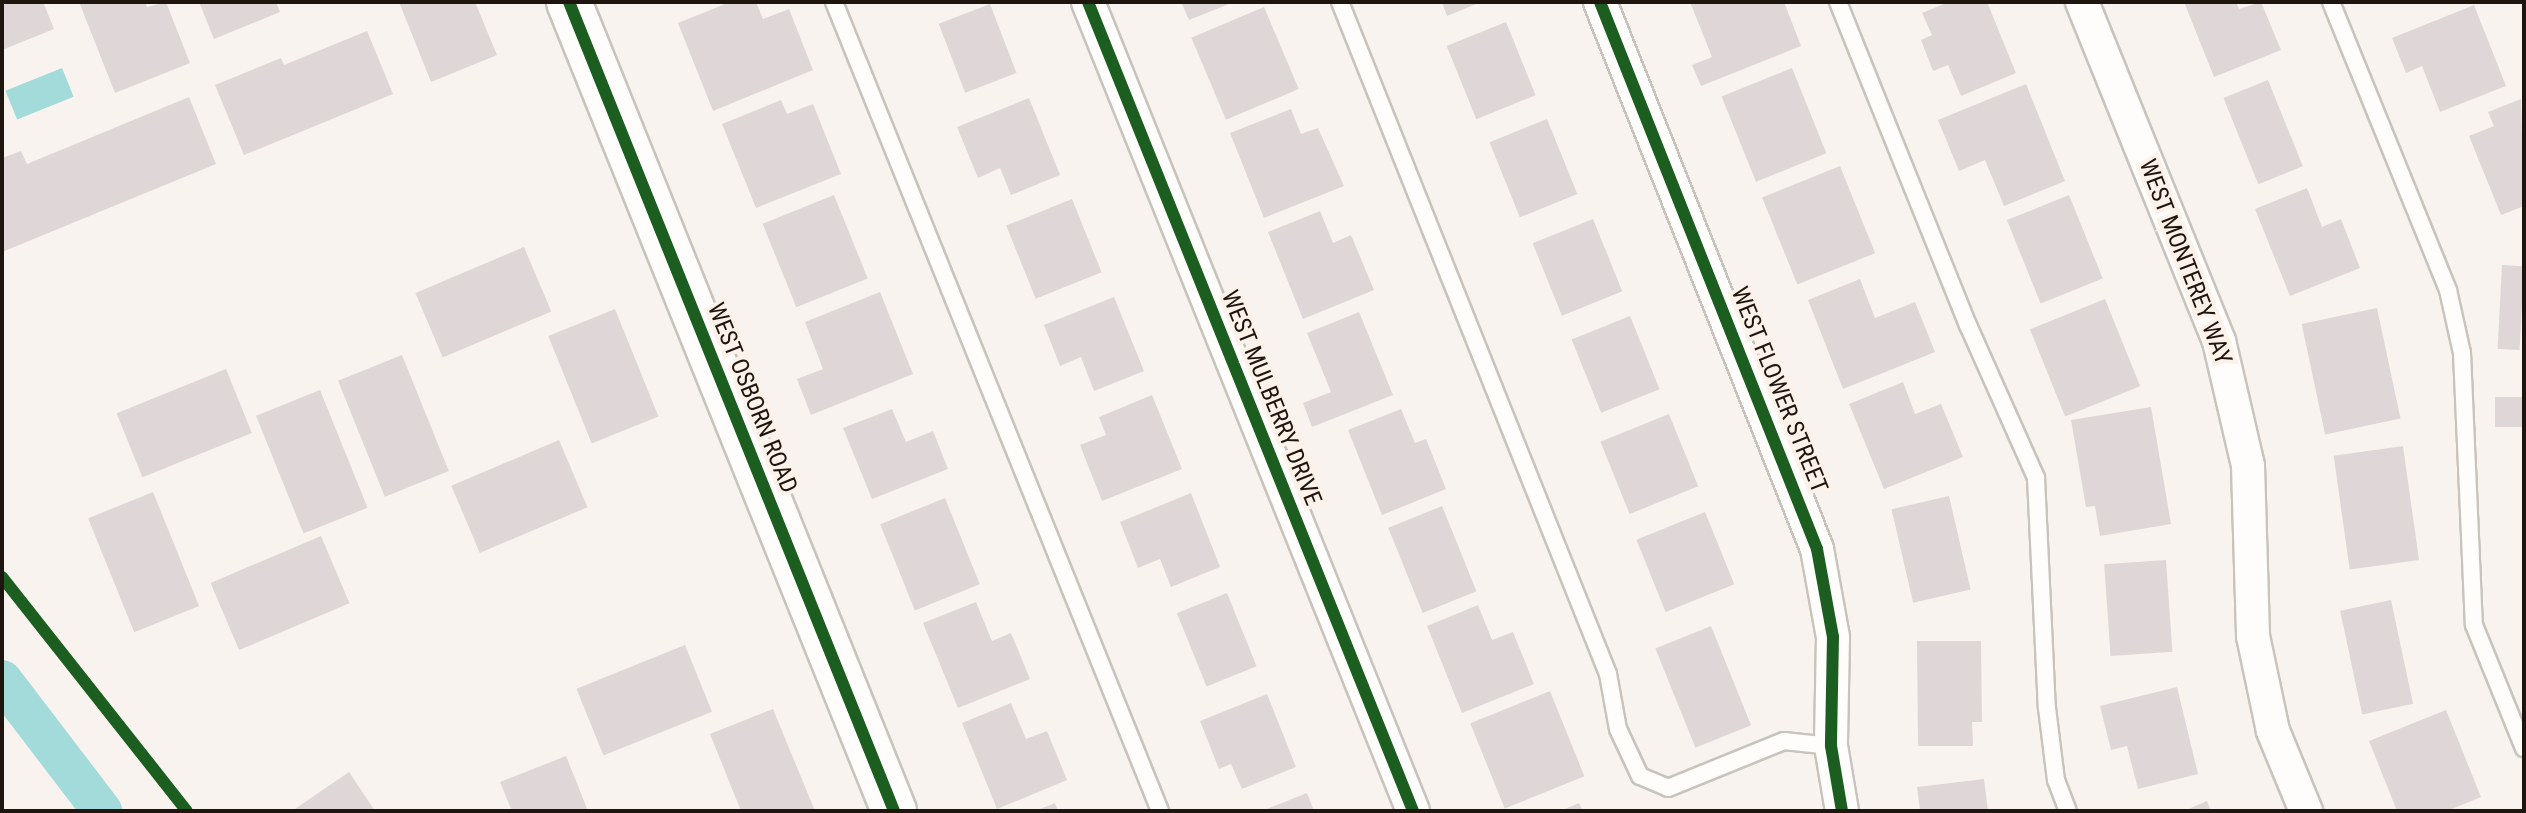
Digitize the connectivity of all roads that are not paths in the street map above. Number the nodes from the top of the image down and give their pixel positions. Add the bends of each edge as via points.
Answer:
1 (569, 2) edge
2 (834, 2) edge
3 (1088, 2) edge
4 (1340, 2) edge
5 (1600, 2) edge
6 (1838, 2) edge
7 (2082, 2) edge
8 (2331, 2) edge
9 (1831, 746) junction
10 (2524, 748) edge
11 (894, 811) edge
12 (1160, 811) edge
13 (1413, 811) edge
14 (1842, 811) edge
15 (2068, 811) edge
16 (2306, 811) edge

1 - 11 street, WEST OSBORN ROAD
2 - 12 lane
3 - 13 street, WEST MULBERRY DRIVE
4 - 9 lane via 1608,674 1618,729 1640,776 1668,788 1784,741
5 - 9 street, WEST FLOWER STREET via 1817,549 1833,637
6 - 15 lane via 1968,325 2036,478 2047,708 2056,780
7 - 16 street, WEST MONTEREY WAY via 2219,341 2248,466 2253,636 2273,731
8 - 10 lane via 2448,290 2462,353 2474,625
9 - 14 street, WEST FLOWER STREET

